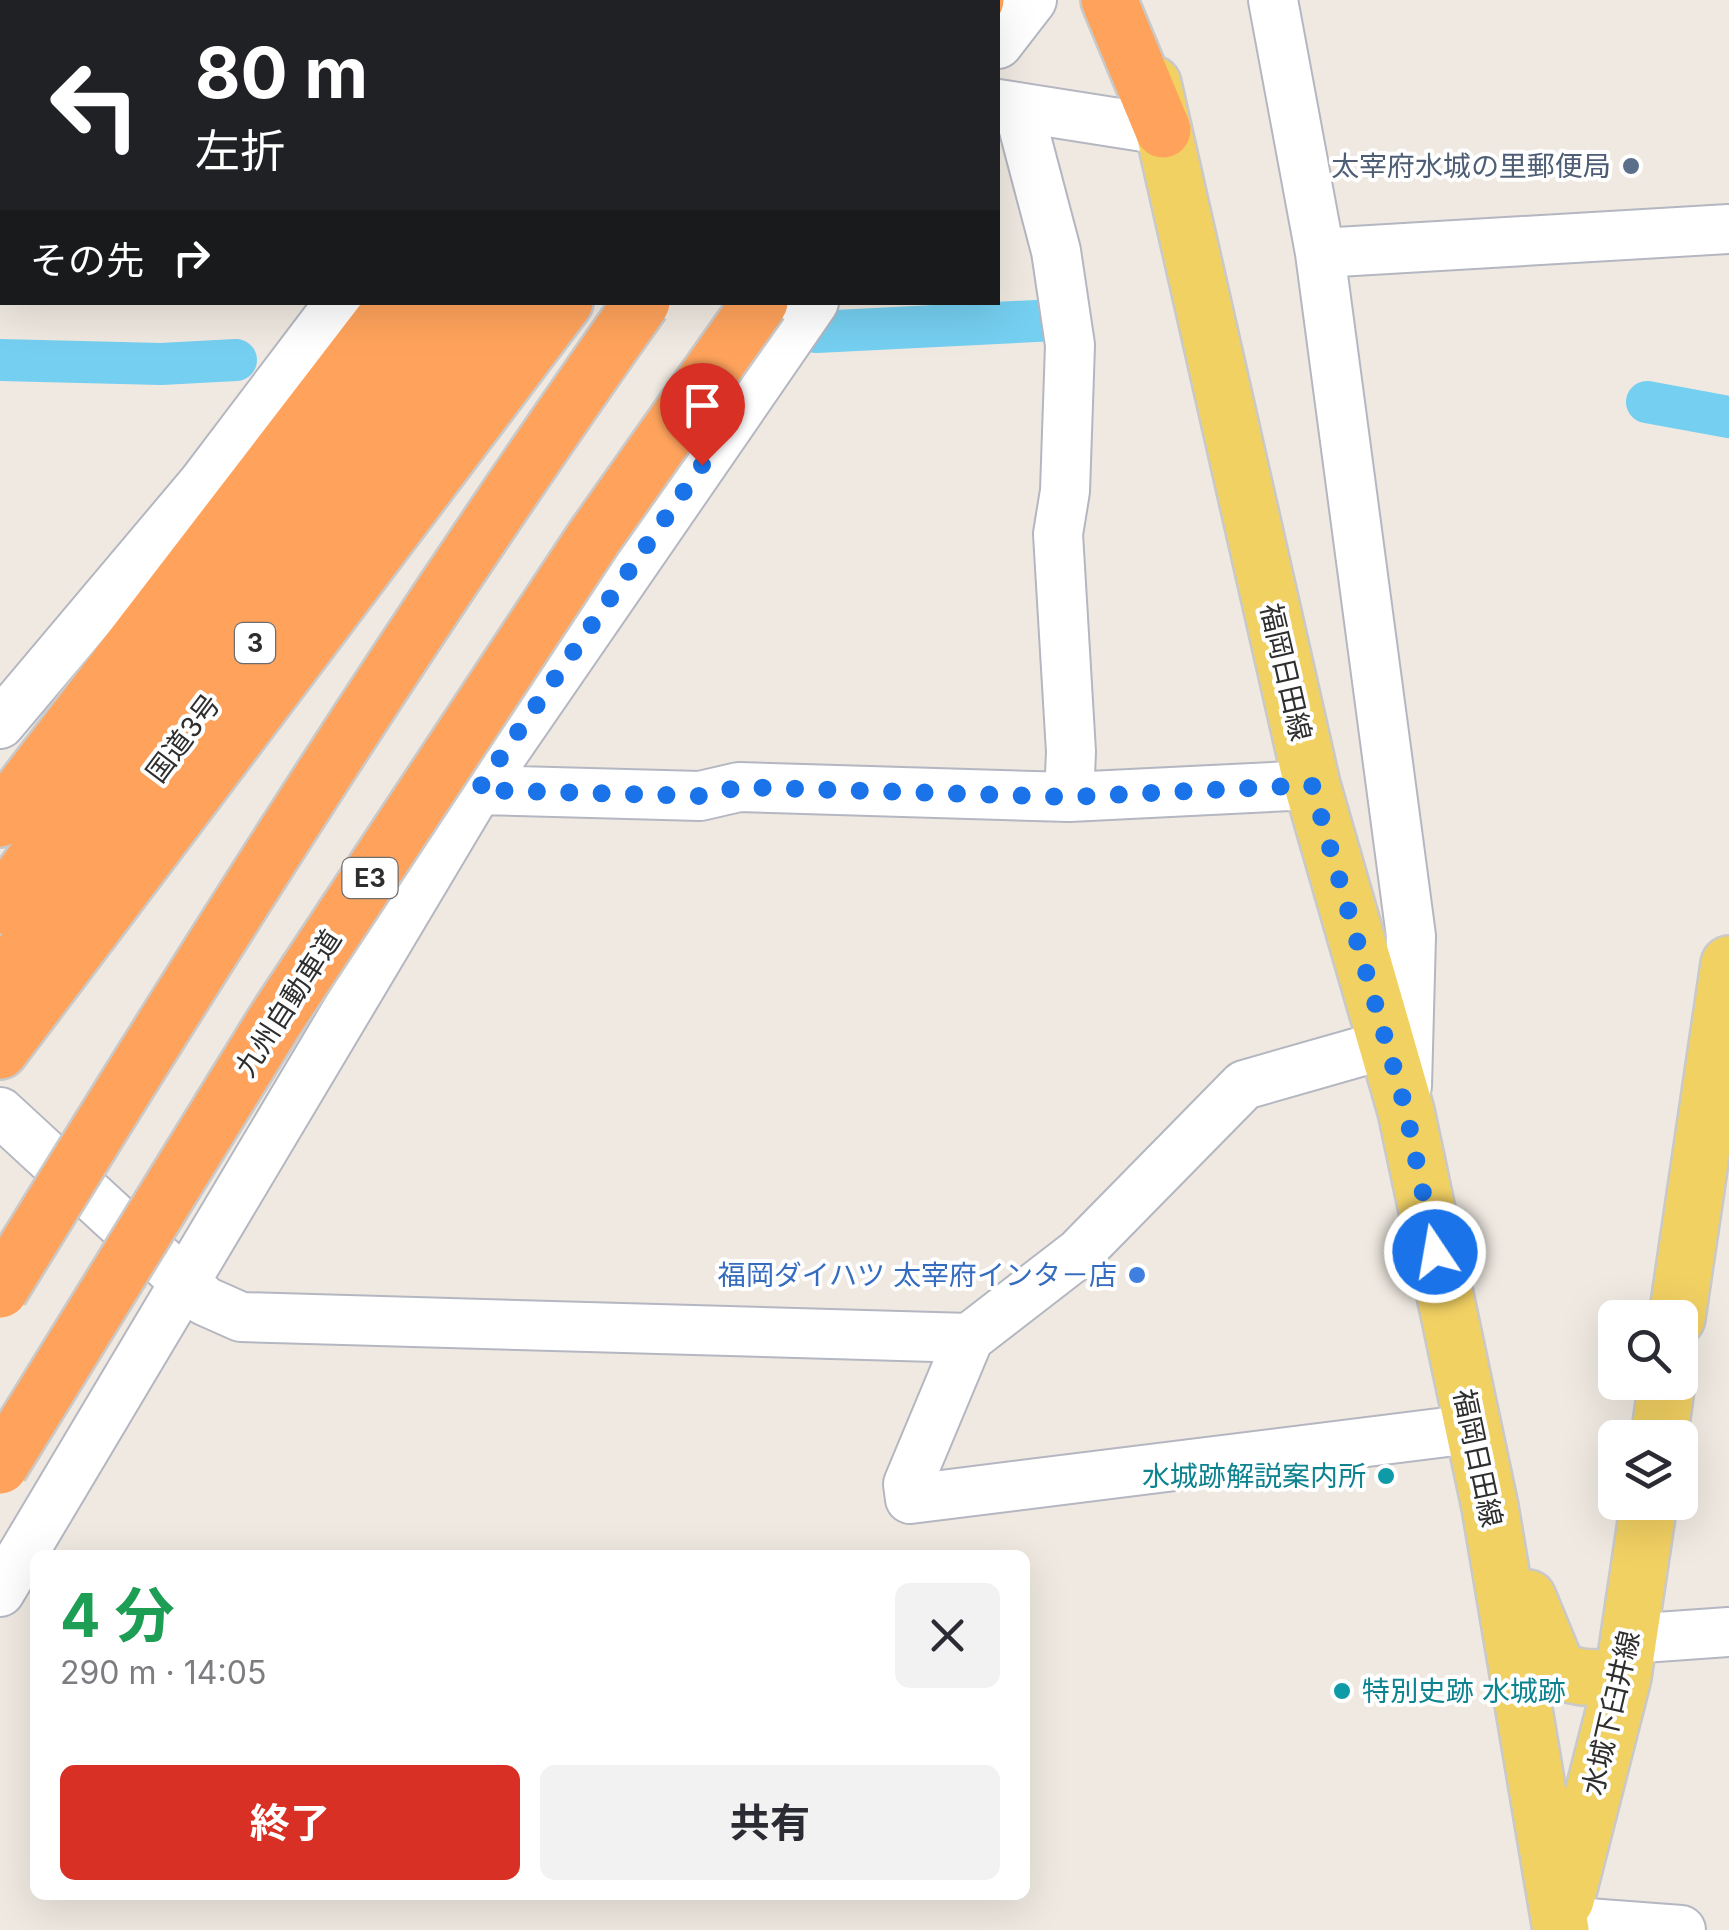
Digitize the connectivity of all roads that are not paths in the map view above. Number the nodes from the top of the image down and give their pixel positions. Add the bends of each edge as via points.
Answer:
1 (1032, 0) edge
2 (1109, 0) edge
3 (1134, 0) edge
4 (1273, 0) edge
5 (1000, 41) edge
6 (1008, 106) edge
7 (1163, 130) junction
8 (1729, 229) edge
9 (1320, 252) junction
10 (338, 305) edge
11 (395, 305) edge
12 (448, 305) edge
13 (508, 305) edge
14 (564, 305) edge
15 (640, 305) edge
16 (758, 305) edge
17 (812, 305) edge
18 (0, 724) edge
19 (1312, 785) junction
20 (478, 790) junction
21 (1069, 797) junction
22 (0, 819) edge
23 (0, 906) edge
24 (1729, 964) edge
25 (0, 982) edge
26 (1384, 1045) junction
27 (0, 1051) edge
28 (1406, 1110) junction
29 (0, 1112) edge
30 (185, 1281) junction
31 (0, 1290) edge
32 (1680, 1300) edge
33 (969, 1338) junction
34 (1471, 1429) junction
35 (0, 1466) edge
36 (1490, 1508) junction
37 (1647, 1520) edge
38 (0, 1592) edge
39 (1729, 1632) edge
40 (1626, 1658) junction
41 (1563, 1927) edge
42 (1681, 1930) edge

1 - 5 street
2 - 7 highway
3 - 7 main road, 福岡日田線
4 - 9 street
6 - 7 street
6 - 21 street via 1056,251 1070,345 1058,534
7 - 19 main road, 福岡日田線
8 - 9 street
9 - 28 street via 1411,936
10 - 18 street via 203,483
11 - 22 highway
12 - 23 highway, 国道3号 / 3
13 - 25 highway, 国道3号 / 3
14 - 27 highway
15 - 31 highway, bridge via 510,488 218,937
16 - 35 highway, 九州自動車道 / E3, bridge via 593,539 276,1019
17 - 20 street
19 - 21 street
19 - 26 main road, 福岡日田線
20 - 21 street via 700,796 740,787
20 - 30 street
24 - 32 main road
26 - 28 main road, 福岡日田線
26 - 33 street via 1244,1085 1079,1252
28 - 34 main road, 福岡日田線
29 - 30 street
30 - 33 street via 205,1301 241,1317
30 - 38 street
33 - 34 street via 908,1484 910,1499
34 - 36 main road, 福岡日田線
36 - 40 main road via 1556,1666 1574,1676
36 - 41 main road, 福岡日田線
37 - 40 main road, 水城下臼井線
39 - 40 street
40 - 41 main road, 水城下臼井線
41 - 42 street

